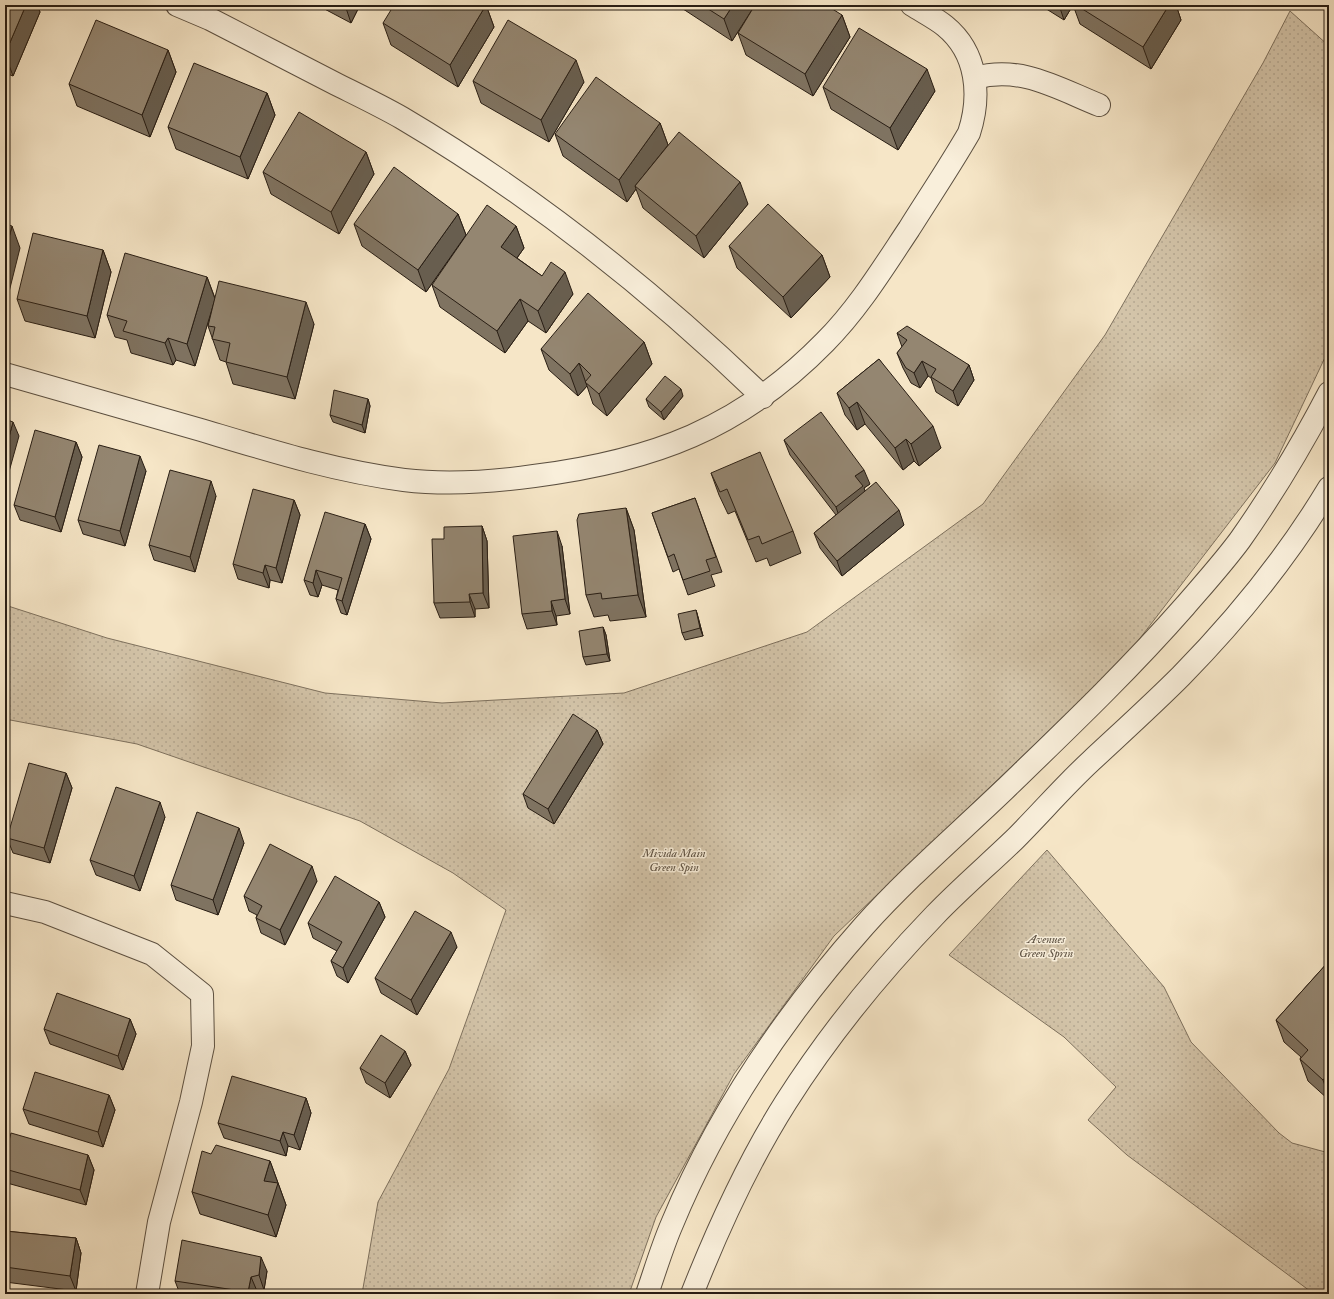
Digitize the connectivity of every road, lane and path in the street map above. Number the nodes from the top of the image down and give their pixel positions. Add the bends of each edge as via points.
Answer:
1 (177, 5) edge
2 (912, 5) edge
3 (975, 78) junction
4 (1099, 105) dead end
5 (5, 374) edge
6 (1329, 392) edge
7 (763, 396) junction
8 (1329, 488) edge
9 (5, 903) edge
10 (147, 1294) edge
11 (646, 1294) edge
12 (692, 1294) edge

1 - 7 street via 210,19 401,117 470,160 538,206 615,265 706,342
2 - 3 street via 946,27 959,41 969,59
3 - 4 street via 1000,73 1024,76
3 - 7 street via 975,115 969,133 880,274 827,341
5 - 7 street via 296,459 359,473 407,480 453,482 515,479 568,472 621,460 692,437
6 - 11 street via 1278,482 1239,541 1191,599 1101,695 911,878 827,969 763,1057 717,1131 672,1224
8 - 12 street via 1292,544 1214,641 935,915 852,1011 804,1075 766,1136 712,1246
9 - 10 street via 45,912 152,954 202,994 203,1046 192,1102 159,1222

